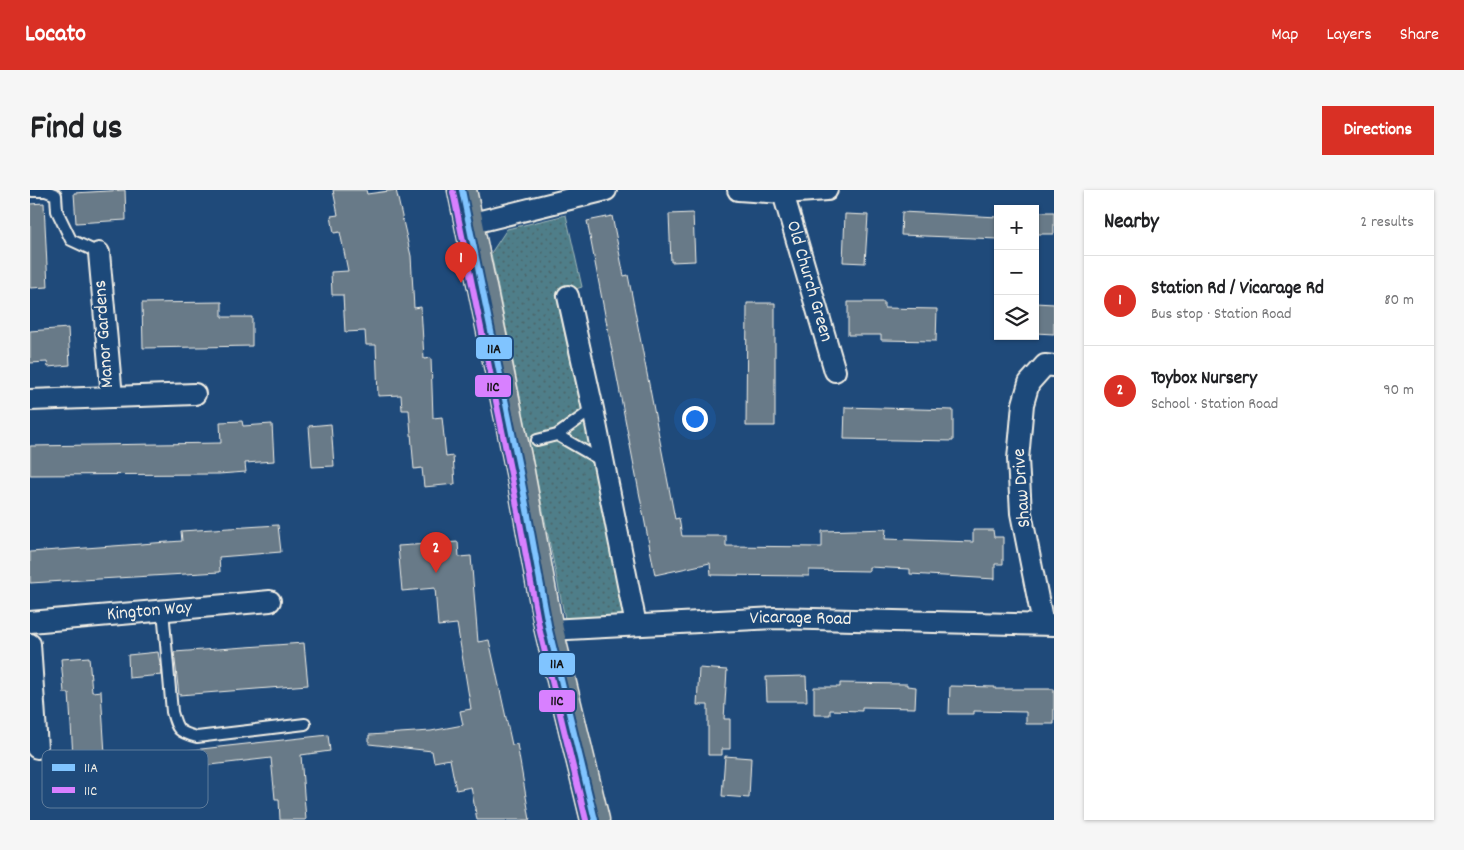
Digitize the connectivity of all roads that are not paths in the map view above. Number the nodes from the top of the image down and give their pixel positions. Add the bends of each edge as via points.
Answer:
1 (462, 190) edge
2 (606, 190) edge
3 (738, 190) edge
4 (827, 190) edge
5 (30, 191) edge
6 (783, 193) junction
7 (469, 224) junction
8 (99, 253) joint
9 (568, 296) dead end
10 (1054, 366) edge
11 (835, 371) dead end
12 (194, 394) dead end
13 (112, 397) junction
14 (30, 400) edge
15 (593, 409) junction
16 (557, 435) junction
17 (537, 440) dead end
18 (604, 461) junction
19 (270, 601) dead end
20 (163, 610) junction
21 (30, 622) edge
22 (1049, 624) edge
23 (636, 625) junction
24 (549, 630) junction
25 (30, 644) edge
26 (305, 724) dead end
27 (37, 748) dead end
28 (595, 820) edge

1 - 7 main road
2 - 7 street
3 - 6 street
4 - 6 street
5 - 8 lane via 56,195 58,211 71,240
6 - 11 street, Old Church Green
7 - 24 main road
8 - 13 street, Manor Gardens
9 - 15 street
10 - 22 street, Shaw Drive via 1045,365 1029,383 1023,404 1018,458 1021,513
12 - 13 street
13 - 14 street, Manor Gardens
15 - 16 lane
15 - 18 street
16 - 17 lane
16 - 18 lane
18 - 23 street
19 - 20 street, Kington Way
20 - 21 street, Kington Way
20 - 26 lane via 172,712 177,728 197,737
22 - 23 street, Vicarage Road via 774,618
23 - 24 street, Vicarage Road
24 - 28 main road
25 - 27 street

